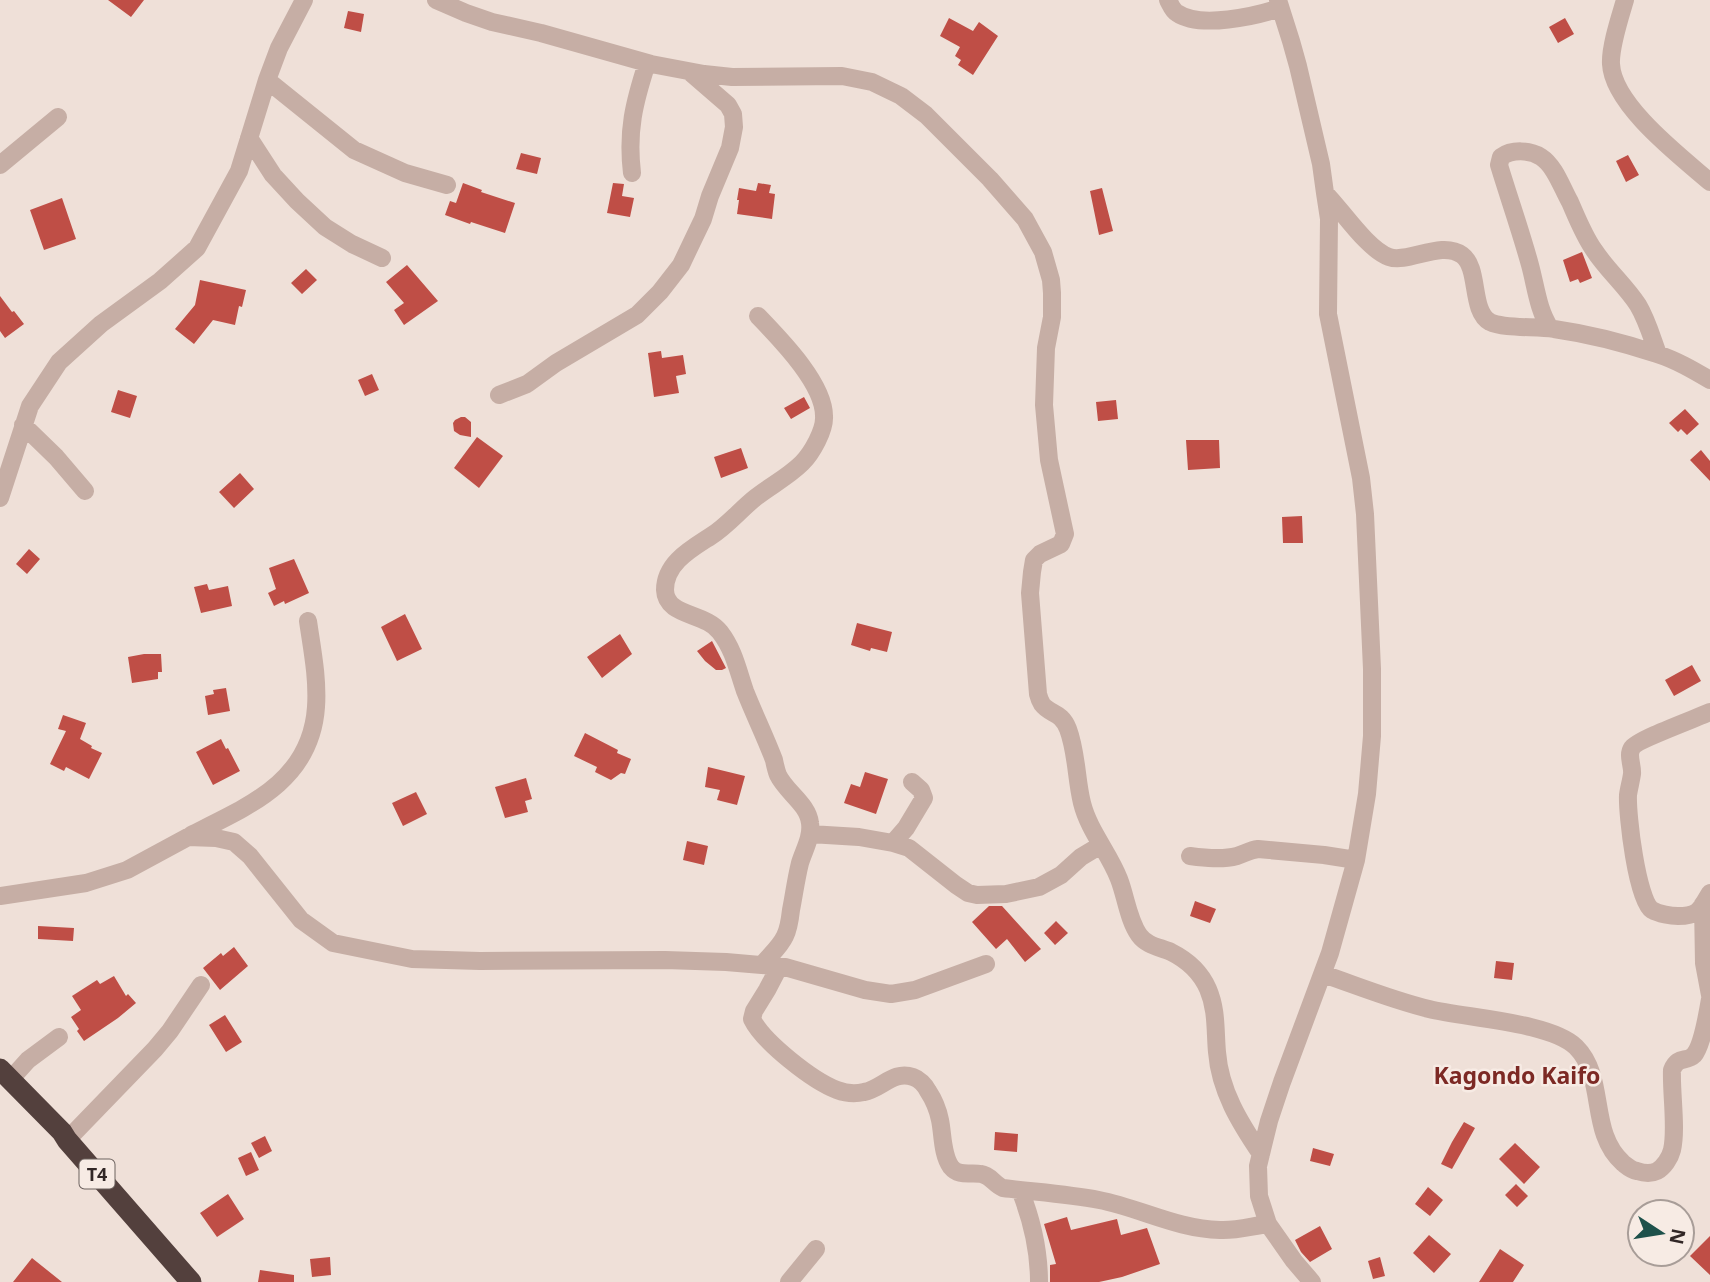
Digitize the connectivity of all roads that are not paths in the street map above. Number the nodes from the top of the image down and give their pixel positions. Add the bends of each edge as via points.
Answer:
1 (304, 0) edge
2 (436, 0) edge
3 (1168, 0) edge
4 (1625, 0) edge
5 (1279, 4) edge
6 (647, 63) junction
7 (688, 71) junction
8 (267, 80) junction
9 (58, 117) dead end
10 (249, 138) junction
11 (0, 165) edge
12 (632, 173) dead end
13 (1710, 182) edge
14 (447, 185) dead end
15 (1325, 193) junction
16 (382, 258) dead end
17 (758, 316) dead end
18 (1550, 328) junction
19 (1658, 354) junction
20 (1710, 380) edge
21 (499, 395) dead end
22 (23, 425) junction
23 (1, 487) edge
24 (85, 491) dead end
25 (308, 621) dead end
26 (1710, 712) edge
27 (912, 782) dead end
28 (810, 834) junction
29 (188, 837) junction
30 (893, 843) junction
31 (1101, 845) junction
32 (1191, 856) dead end
33 (1356, 860) junction
34 (0, 896) edge
35 (1707, 899) edge
36 (986, 964) dead end
37 (770, 966) junction
38 (1323, 974) junction
39 (201, 985) dead end
40 (1710, 997) edge
41 (59, 1037) dead end
42 (5, 1074) edge
43 (67, 1140) junction
44 (1261, 1154) junction
45 (1020, 1190) junction
46 (1268, 1224) junction
47 (816, 1249) dead end
48 (191, 1282) edge
49 (789, 1282) edge
50 (1039, 1282) edge
51 (1312, 1282) edge

1 - 8 street
2 - 6 street via 492,22
3 - 5 street via 1174,12 1196,20 1253,15
4 - 13 street via 1611,64 1616,83 1644,122
5 - 15 street via 1292,41
6 - 7 street
6 - 12 street via 634,102
7 - 21 street via 728,105 734,127 703,219 681,265 637,315 527,384
7 - 31 street via 732,76 842,76 872,82 901,96 990,179 1025,219 1043,252 1052,293 1044,405 1049,460 1065,534 1061,544 1034,561 1030,593 1038,694 1042,705 1058,714 1068,729 1086,815
8 - 10 street
8 - 14 street via 354,150 405,173
9 - 11 street
10 - 16 street via 273,175 325,227
10 - 22 street via 239,171 197,248 59,362
15 - 18 street via 1378,251 1391,258 1431,251 1460,254 1467,261 1487,320
15 - 33 street via 1328,314 1361,478 1370,613 1372,736
17 - 28 street via 813,383 825,416 820,433 804,461 676,561 667,575 665,591 675,608 713,624 728,644 777,773 808,814
18 - 19 street
18 - 19 street via 1542,317 1499,165 1501,157 1512,152 1534,154 1551,168 1591,247 1637,303
19 - 20 street
22 - 23 street
22 - 24 street
25 - 29 street via 316,706 303,756 285,779 259,799
26 - 35 street via 1633,746 1628,796 1631,837 1647,904 1671,916 1690,916 1700,911
27 - 30 street via 924,798
28 - 30 street
28 - 37 street via 786,935
29 - 34 street via 107,877
29 - 37 street via 234,842 301,920 333,943 412,959
30 - 31 street via 909,848 956,885 977,895 1039,887
31 - 44 street via 1119,878 1139,934 1186,961 1207,986 1215,1014 1221,1075 1236,1116
32 - 33 street via 1232,857 1258,849
33 - 38 street
35 - 40 street via 1703,954
36 - 37 street via 891,994
37 - 45 street via 767,990 752,1019 771,1043 805,1072 839,1091 864,1092 895,1076 913,1077 934,1100 950,1166 958,1173 981,1174 1003,1188
38 - 40 street via 1394,999 1530,1027 1568,1041 1586,1060 1606,1139 1631,1170 1644,1174 1666,1164 1672,1151 1672,1070 1698,1048
38 - 44 street
39 - 43 street via 141,1065
41 - 42 street
42 - 43 highway, T4
43 - 48 highway, T4
44 - 46 street via 1259,1196
45 - 46 street via 1099,1200 1195,1227 1220,1230
45 - 50 street via 1030,1216
46 - 51 street
47 - 49 street

